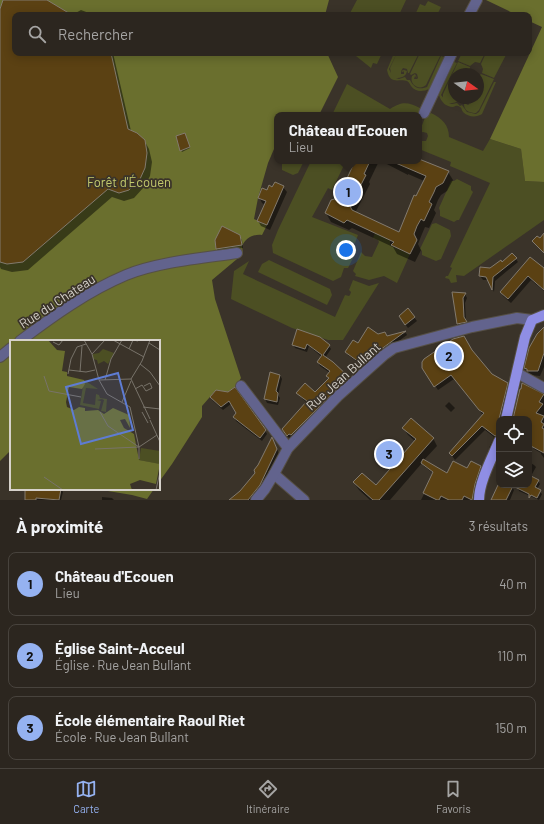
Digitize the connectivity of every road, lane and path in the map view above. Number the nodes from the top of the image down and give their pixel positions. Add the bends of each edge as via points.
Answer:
1 (476, 0) edge
2 (471, 12) edge
3 (451, 56) edge
4 (424, 113) dead end
5 (237, 252) dead end
6 (544, 315) edge
7 (532, 320) junction
8 (21, 340) edge
9 (10, 349) edge
10 (0, 357) edge
11 (517, 373) junction
12 (241, 386) dead end
13 (544, 388) edge
14 (507, 416) edge
15 (288, 448) junction
16 (496, 448) edge
17 (274, 474) junction
18 (256, 500) edge
19 (304, 500) edge
20 (479, 500) edge

1 - 2 street
3 - 4 street
5 - 8 street, Rue du Chateau via 153,267 127,275 96,289
6 - 7 main road
7 - 11 main road via 525,337
7 - 15 street, Rue Jean Bullant via 517,318 501,321 394,348 338,396
9 - 10 street
11 - 13 street
11 - 14 main road
12 - 15 street
15 - 17 street, Rue Jean Bullant
16 - 20 main road
17 - 18 street, Rue Jean Bullant
17 - 19 street

